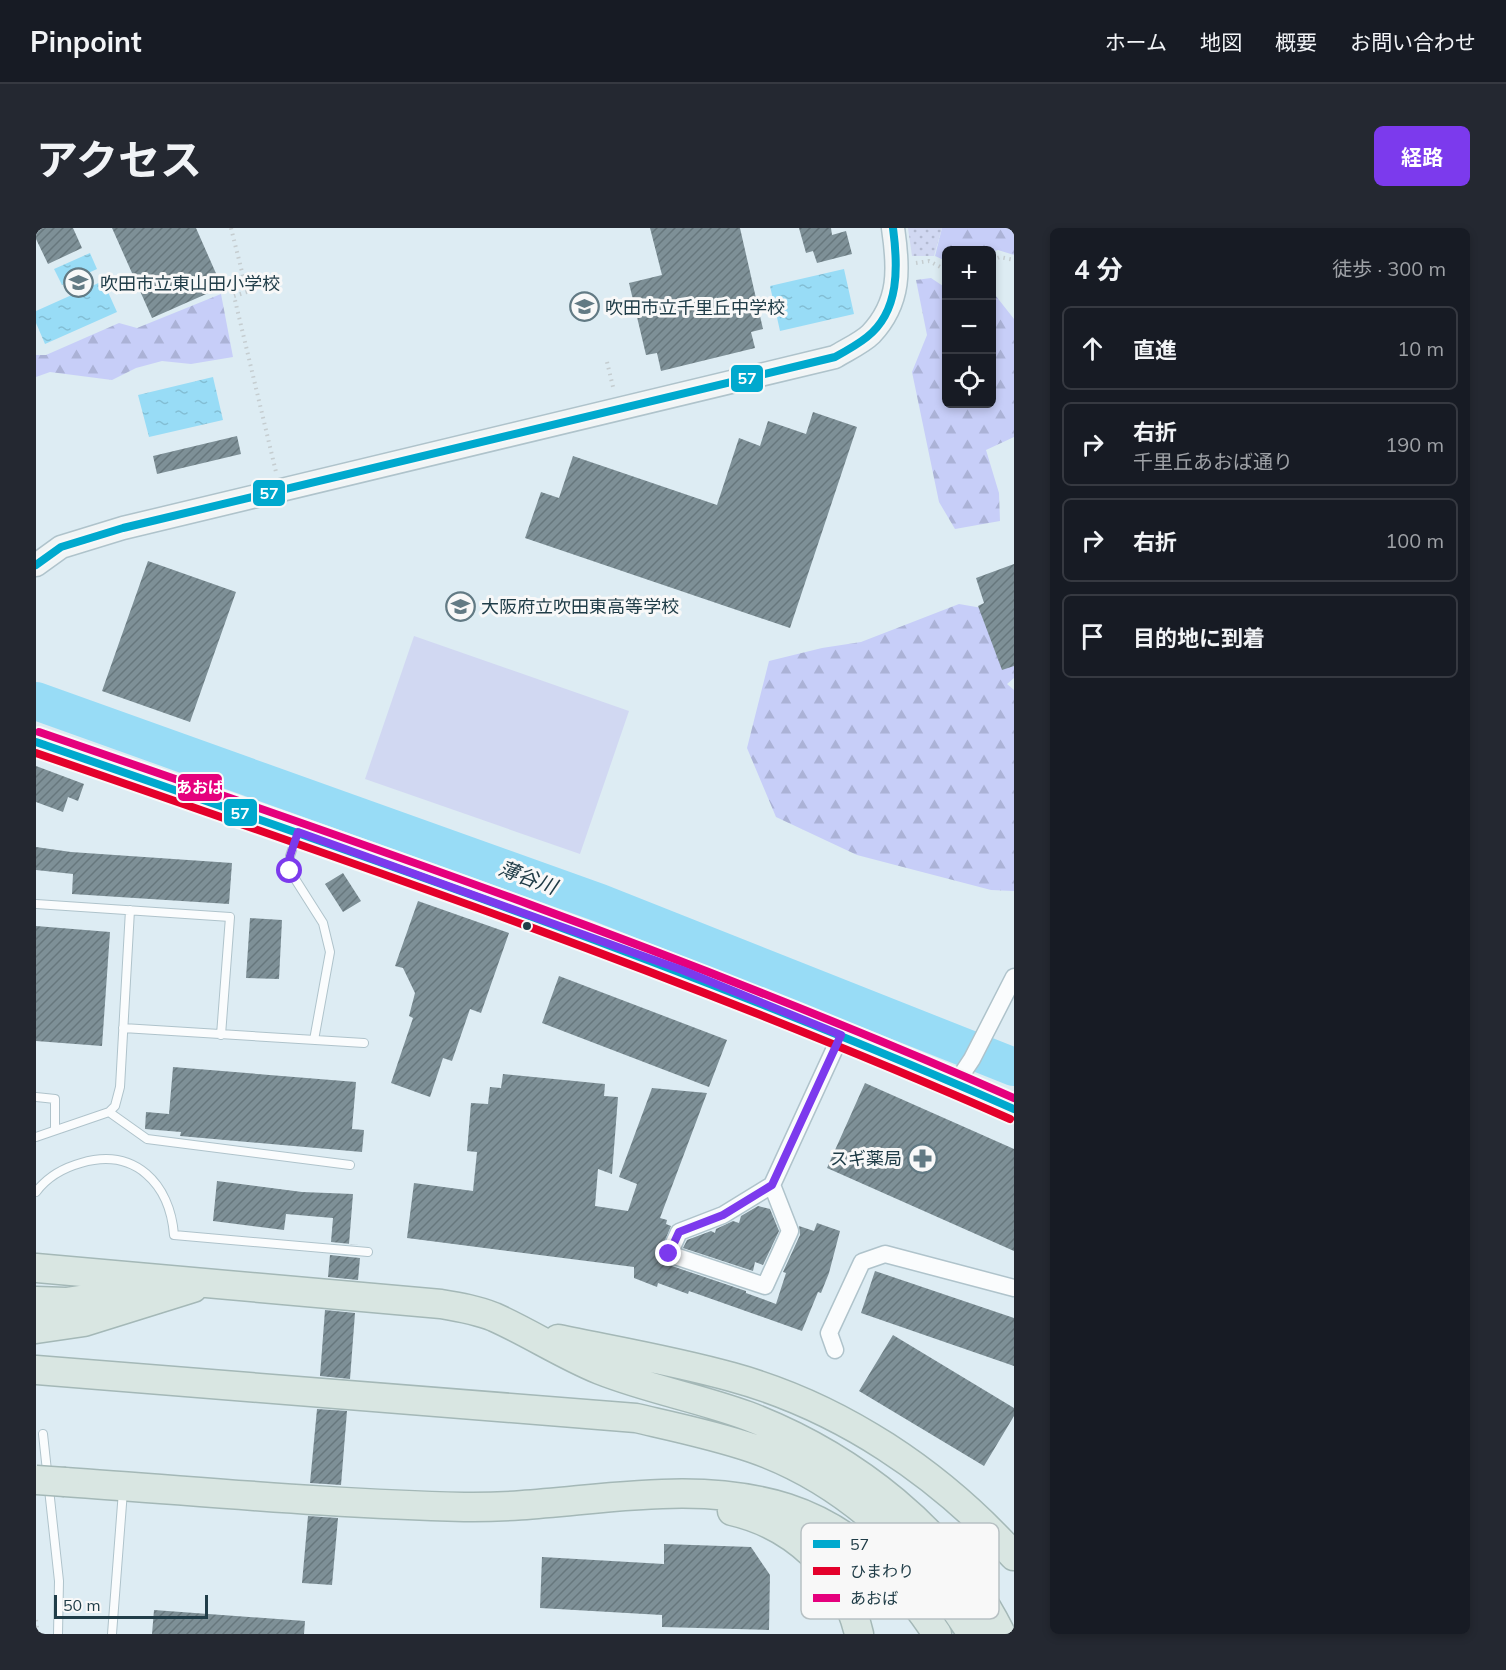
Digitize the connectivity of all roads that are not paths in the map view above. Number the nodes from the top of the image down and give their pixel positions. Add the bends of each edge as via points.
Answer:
1 (892, 228) edge
2 (36, 565) edge
3 (36, 742) edge
4 (298, 832) junction
5 (36, 904) edge
6 (130, 910) junction
7 (1014, 977) edge
8 (123, 1028) junction
9 (221, 1035) junction
10 (841, 1035) junction
11 (314, 1040) junction
12 (364, 1044) dead end
13 (956, 1083) junction
14 (36, 1097) edge
15 (1014, 1110) edge
16 (109, 1112) junction
17 (55, 1130) junction
18 (36, 1137) edge
19 (350, 1165) dead end
20 (772, 1185) junction
21 (36, 1192) edge
22 (369, 1252) dead end
23 (36, 1268) edge
24 (212, 1284) junction
25 (1014, 1288) edge
26 (36, 1301) edge
27 (36, 1329) edge
28 (523, 1332) junction
29 (835, 1350) dead end
30 (36, 1370) edge
31 (43, 1434) dead end
32 (36, 1480) edge
33 (123, 1486) junction
34 (578, 1500) junction
35 (820, 1523) edge
36 (876, 1523) edge
37 (916, 1523) edge
38 (983, 1523) edge
39 (999, 1539) edge
40 (801, 1545) edge
41 (1014, 1556) edge
42 (853, 1619) edge
43 (927, 1619) edge
44 (962, 1619) edge
45 (992, 1619) edge
46 (58, 1634) edge
47 (111, 1634) edge
48 (859, 1634) edge
49 (937, 1634) edge
50 (972, 1634) edge
51 (1001, 1634) edge

1 - 2 street via 898,264 892,304 870,335 836,357 123,528 61,547
3 - 4 street
4 - 10 street via 672,966
4 - 11 lane via 290,856 290,871 323,923 330,952
5 - 6 lane
6 - 8 lane
6 - 9 lane via 230,917
7 - 13 street
8 - 9 lane
8 - 16 lane via 120,1087 115,1106
9 - 11 lane
10 - 13 street
10 - 20 street
11 - 12 lane
13 - 15 street
14 - 17 lane via 55,1099
16 - 17 lane
16 - 19 lane via 147,1139
17 - 18 lane
20 - 20 street via 723,1215 679,1232 669,1254 765,1286 790,1230
21 - 22 lane via 48,1178 72,1165 115,1159 142,1170 162,1190 173,1217 174,1234
23 - 24 highway
24 - 26 highway via 66,1302
24 - 27 highway via 84,1322
24 - 28 highway via 441,1304 492,1316
25 - 29 street via 885,1254 862,1262 829,1333
28 - 37 highway via 602,1371 775,1427 853,1470
28 - 38 highway via 733,1377 816,1408 902,1457
30 - 36 highway via 636,1418 711,1436 787,1462 849,1500
31 - 46 lane via 59,1581
32 - 33 highway, bridge
33 - 34 highway via 466,1507
33 - 47 lane
34 - 35 highway via 688,1491 747,1498 790,1509
34 - 40 highway via 723,1509 759,1519
39 - 41 highway
42 - 48 highway
43 - 49 highway
44 - 50 highway
45 - 51 highway

